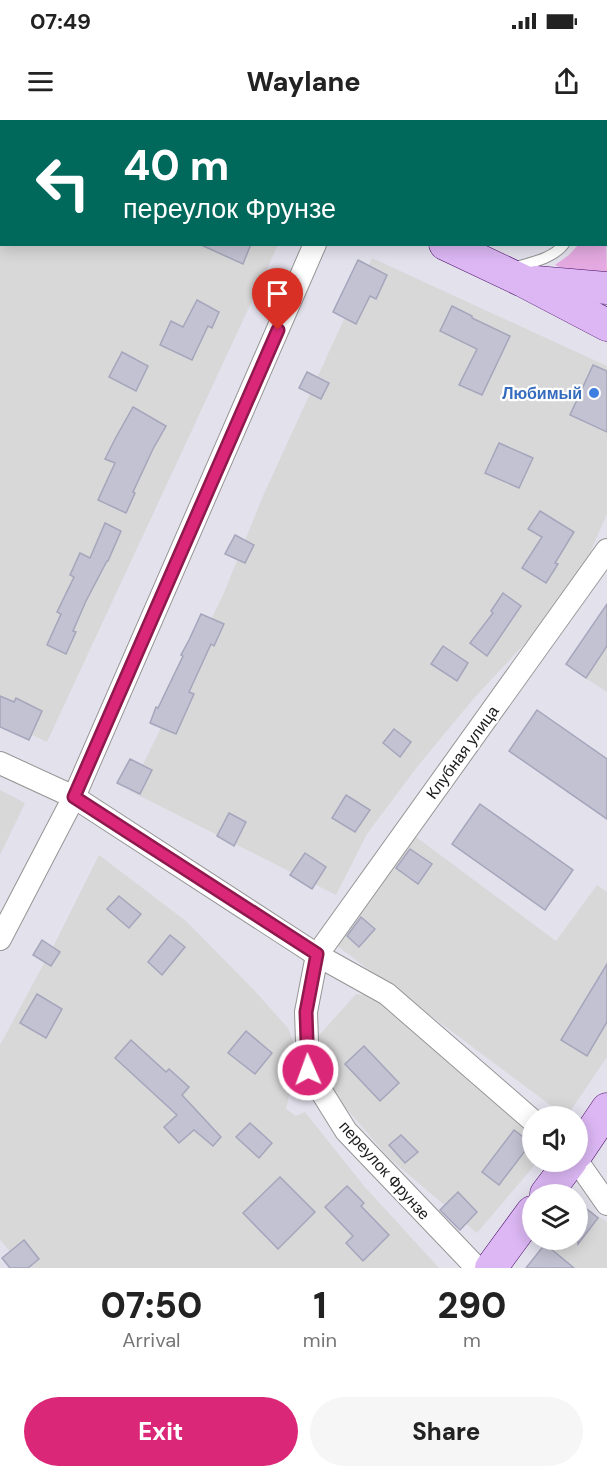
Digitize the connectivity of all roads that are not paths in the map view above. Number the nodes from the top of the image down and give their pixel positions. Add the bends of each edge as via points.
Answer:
1 (314, 246) edge
2 (449, 246) edge
3 (562, 246) edge
4 (513, 276) junction
5 (607, 288) edge
6 (607, 325) edge
7 (607, 550) edge
8 (0, 763) edge
9 (74, 797) junction
10 (0, 939) edge
11 (317, 954) junction
12 (607, 1108) edge
13 (522, 1111) edge
14 (588, 1137) edge
15 (563, 1172) edge
16 (585, 1172) edge
17 (554, 1184) edge
18 (607, 1204) edge
19 (522, 1226) edge
20 (477, 1268) edge
21 (491, 1268) edge

1 - 9 street
2 - 4 main road
3 - 4 lane
4 - 5 main road
4 - 6 main road
7 - 11 street, Клубная улица
8 - 9 street
9 - 10 street
9 - 11 street
11 - 13 street via 387,994
11 - 20 street, переулок Фрунзе via 306,1012 308,1070 346,1131
12 - 14 main road
15 - 17 main road
16 - 18 street
19 - 21 main road

